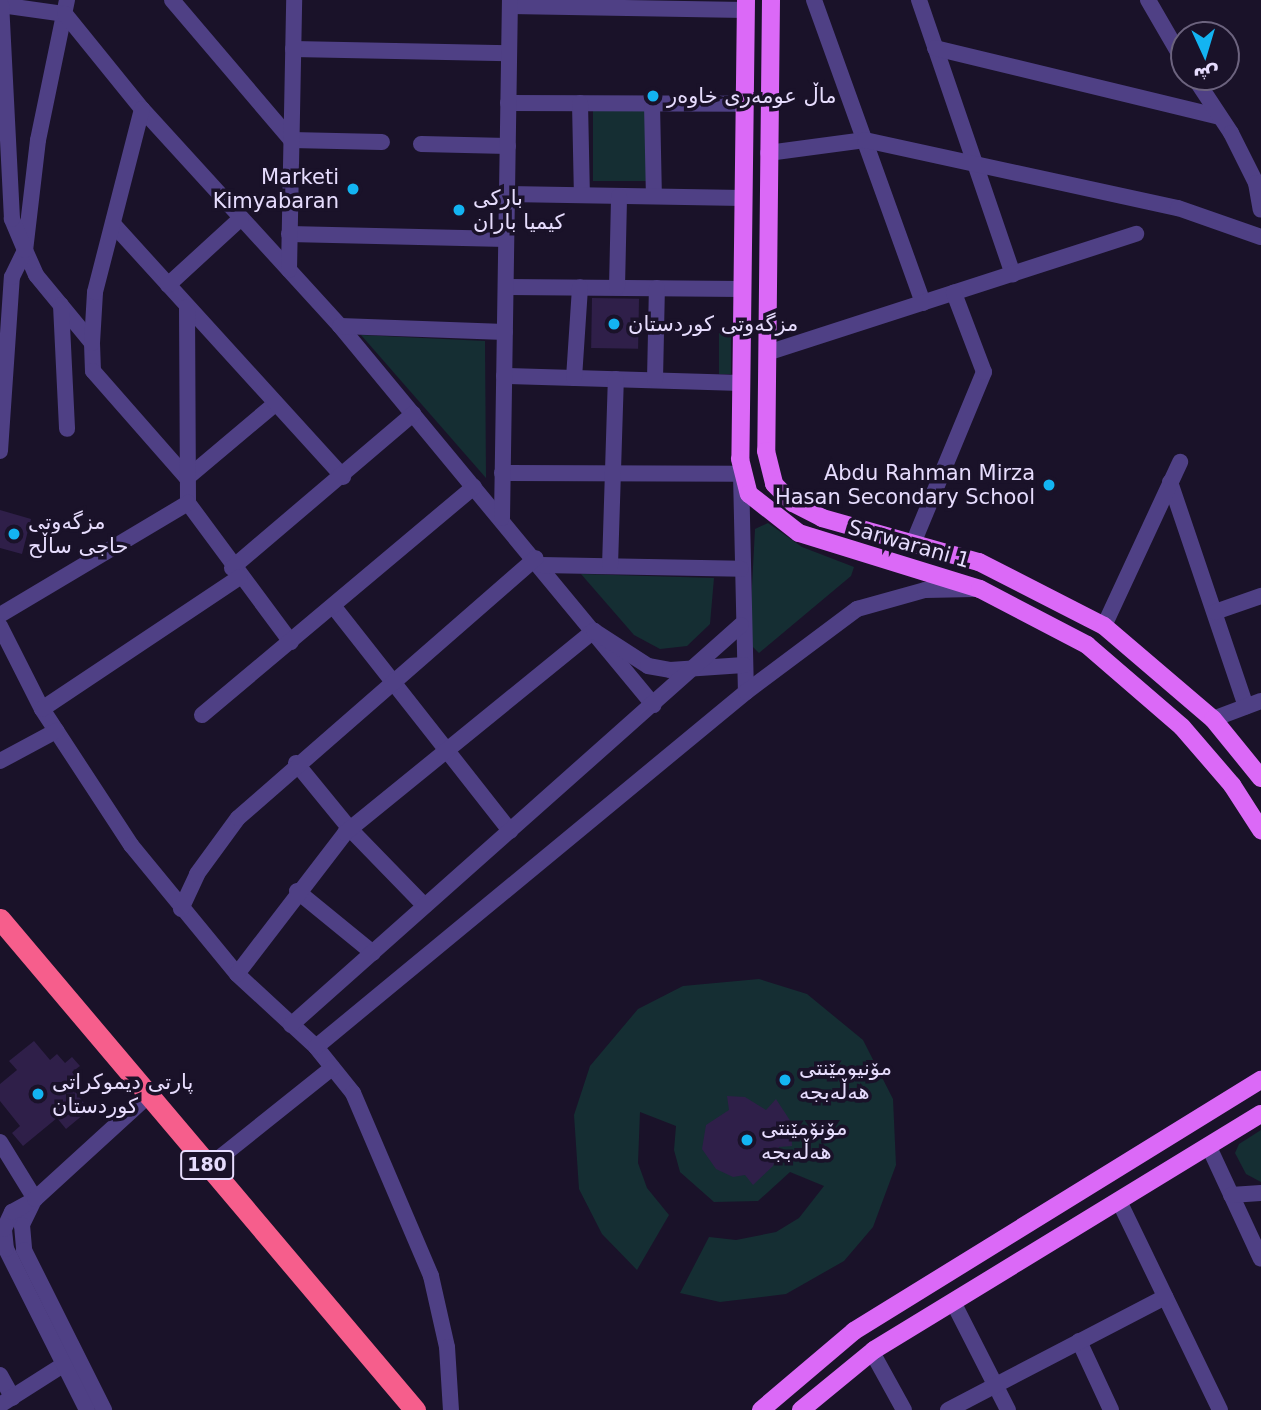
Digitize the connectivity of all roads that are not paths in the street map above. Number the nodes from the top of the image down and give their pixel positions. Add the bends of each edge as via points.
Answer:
1 (172, 0) edge
2 (194, 0) edge
3 (294, 0) edge
4 (771, 0) edge
5 (814, 0) edge
6 (919, 0) edge
7 (1148, 0) edge
8 (510, 3) edge
9 (622, 4) edge
10 (1, 5) edge
11 (746, 5) edge
12 (66, 7) edge
13 (192, 21) junction
14 (1170, 38) edge
15 (935, 48) junction
16 (293, 49) junction
17 (509, 53) junction
18 (1203, 91) edge
19 (509, 103) junction
20 (580, 103) junction
21 (652, 104) junction
22 (744, 104) junction
23 (142, 109) junction
24 (1220, 117) junction
25 (291, 140) junction
26 (865, 140) junction
27 (382, 142) dead end
28 (421, 144) dead end
29 (508, 146) junction
30 (768, 153) junction
31 (976, 164) junction
32 (507, 194) junction
33 (582, 195) junction
34 (619, 196) junction
35 (654, 197) junction
36 (743, 198) junction
37 (1261, 210) edge
38 (242, 218) junction
39 (113, 225) junction
40 (743, 232) junction
41 (768, 232) junction
42 (289, 234) junction
43 (1136, 234) dead end
44 (1261, 237) edge
45 (506, 239) junction
46 (25, 250) junction
47 (289, 270) junction
48 (1013, 274) junction
49 (36, 275) junction
50 (6, 277) edge
51 (167, 285) junction
52 (506, 286) junction
53 (580, 287) junction
54 (617, 287) junction
55 (657, 288) junction
56 (742, 289) junction
57 (954, 293) junction
58 (923, 303) junction
59 (61, 305) junction
60 (187, 307) junction
61 (340, 326) junction
62 (505, 332) junction
63 (92, 343) junction
64 (766, 353) junction
65 (504, 376) junction
66 (574, 378) junction
67 (615, 379) junction
68 (655, 380) junction
69 (741, 383) junction
70 (276, 403) junction
71 (413, 415) junction
72 (67, 429) dead end
73 (0, 451) edge
74 (1180, 462) dead end
75 (502, 472) junction
76 (611, 473) junction
77 (741, 474) junction
78 (343, 477) junction
79 (187, 478) junction
80 (1170, 482) junction
81 (474, 487) junction
82 (188, 503) junction
83 (502, 518) junction
84 (914, 541) junction
85 (539, 561) junction
86 (610, 566) junction
87 (741, 569) junction
88 (236, 573) junction
89 (980, 589) junction
90 (1261, 596) edge
91 (334, 607) junction
92 (1215, 612) junction
93 (0, 615) edge
94 (0, 625) edge
95 (741, 625) junction
96 (1104, 626) junction
97 (594, 631) junction
98 (291, 642) junction
99 (1149, 662) junction
100 (744, 666) junction
101 (700, 668) junction
102 (392, 681) junction
103 (1135, 681) junction
104 (746, 692) junction
105 (1253, 703) edge
106 (654, 705) junction
107 (42, 709) junction
108 (202, 715) dead end
109 (1213, 719) junction
110 (55, 731) junction
111 (449, 754) junction
112 (0, 761) edge
113 (296, 763) junction
114 (1261, 778) edge
115 (350, 830) junction
116 (1261, 830) edge
117 (510, 831) junction
118 (297, 891) junction
119 (425, 906) junction
120 (181, 909) junction
121 (0, 919) edge
122 (0, 931) edge
123 (373, 953) junction
124 (236, 974) junction
125 (291, 1025) junction
126 (316, 1048) junction
127 (332, 1068) junction
128 (1261, 1080) edge
129 (144, 1098) junction
130 (1261, 1114) edge
131 (0, 1142) edge
132 (1209, 1147) junction
133 (212, 1177) junction
134 (1261, 1193) edge
135 (1231, 1195) junction
136 (35, 1199) junction
137 (1119, 1201) junction
138 (974, 1257) junction
139 (1261, 1259) edge
140 (987, 1281) junction
141 (1165, 1297) junction
142 (953, 1302) junction
143 (1079, 1341) junction
144 (872, 1352) junction
145 (63, 1365) junction
146 (0, 1375) edge
147 (995, 1385) junction
148 (6, 1401) edge
149 (87, 1410) edge
150 (104, 1410) edge
151 (398, 1410) edge
152 (415, 1410) edge
153 (451, 1410) edge
154 (761, 1410) edge
155 (801, 1410) edge
156 (904, 1410) edge
157 (948, 1410) edge
158 (1008, 1410) edge
159 (1111, 1410) edge
160 (1220, 1410) edge

1 - 13 street
2 - 13 street
3 - 16 street
4 - 30 main road
5 - 26 street
6 - 15 street
7 - 14 street
8 - 9 street
8 - 17 street
9 - 11 street
10 - 12 street
10 - 46 street via 12,219
11 - 22 main road, Sarwarani 1
12 - 23 street
12 - 46 street via 38,140
13 - 25 street
15 - 24 street
15 - 31 street
16 - 17 street
16 - 25 street
17 - 19 street
18 - 24 street
19 - 20 street
19 - 29 street
20 - 21 street
20 - 33 street
21 - 22 street
21 - 35 street
22 - 36 main road, Sarwarani 1
23 - 38 street
23 - 39 street
24 - 37 street via 1256,183
25 - 27 street
25 - 42 street
26 - 30 street
26 - 31 street
26 - 58 street
28 - 29 street
29 - 32 street
30 - 41 main road
31 - 44 street via 1178,208
31 - 48 street
32 - 33 street
32 - 45 street
33 - 34 street
34 - 35 street
34 - 54 street
35 - 36 street
36 - 40 main road, Sarwarani 1
38 - 47 street
38 - 51 street
39 - 51 street
39 - 63 street via 95,292
40 - 41 main road
40 - 56 main road, Sarwarani 1
41 - 64 main road
42 - 45 street
42 - 47 street
43 - 48 street
45 - 52 street
46 - 49 street
46 - 50 street
47 - 61 street
48 - 57 street
49 - 50 street
49 - 59 street
50 - 73 street
51 - 60 street
52 - 53 street
52 - 62 street
53 - 54 street
53 - 66 street
54 - 55 street
55 - 56 street
55 - 68 street
56 - 69 main road, Sarwarani 1
57 - 58 street
57 - 84 street via 984,372
58 - 64 street
59 - 63 street
59 - 72 street
60 - 70 street
60 - 79 street
61 - 62 street
61 - 71 street
62 - 65 street
63 - 79 street via 93,371
64 - 84 main road via 766,451 774,484 793,503 822,518
65 - 66 street
65 - 75 street
66 - 67 street
67 - 68 street
67 - 76 street
68 - 69 street
69 - 77 main road, Sarwarani 1
70 - 78 street
70 - 79 street
71 - 78 street
71 - 81 street
74 - 80 street
75 - 76 street
75 - 83 street
76 - 77 street
76 - 86 street
77 - 87 street
77 - 89 main road, Sarwarani 1 via 757,504 799,533
78 - 88 street
79 - 82 street
80 - 92 street
80 - 96 street
81 - 83 street
81 - 91 street
82 - 88 street
82 - 93 street
83 - 85 street
84 - 96 main road via 1001,572
85 - 86 street
85 - 97 street
85 - 102 street
86 - 87 street
87 - 95 street
88 - 98 street
88 - 107 street
89 - 103 main road, Sarwarani 1 via 1067,633
89 - 104 street via 925,590 857,609
90 - 92 street
91 - 98 street
91 - 102 street
92 - 105 street
94 - 107 street
95 - 100 street
95 - 101 street
96 - 99 main road
97 - 101 street via 648,666
97 - 106 street
97 - 111 street
98 - 108 street
99 - 103 main road
99 - 109 main road
100 - 101 street
100 - 104 street
101 - 106 street
102 - 111 street
102 - 113 street
103 - 116 main road, Sarwarani 1 via 1221,771
104 - 126 street
105 - 109 street
106 - 117 street
107 - 110 street
109 - 114 main road
110 - 112 street
110 - 120 street via 110,816
111 - 115 street
111 - 117 street
113 - 115 street
113 - 120 street via 238,818 197,874
115 - 118 street
115 - 119 street
117 - 119 street
118 - 123 street
118 - 124 street
119 - 123 street
120 - 124 street
121 - 129 highway, 180
122 - 129 highway, 180
123 - 125 street
124 - 125 street
125 - 126 street
126 - 127 street
127 - 133 street
127 - 153 street via 369,1124 431,1276 447,1347
128 - 138 main road
129 - 133 highway, 180
129 - 136 street
130 - 132 main road
131 - 136 street
132 - 135 street
132 - 137 main road
133 - 151 highway, 180
133 - 152 highway, 180
134 - 135 street
135 - 139 street
136 - 145 street via 12,1212 4,1229 6,1249
136 - 150 street via 22,1225 24,1250
137 - 140 main road
137 - 141 street
138 - 140 main road
138 - 154 main road via 853,1331
140 - 142 main road
141 - 143 street
141 - 160 street
142 - 144 main road
142 - 147 street
143 - 147 street
143 - 159 street
144 - 155 main road
144 - 156 street
145 - 148 street
145 - 149 street
146 - 148 street
147 - 157 street
147 - 158 street

